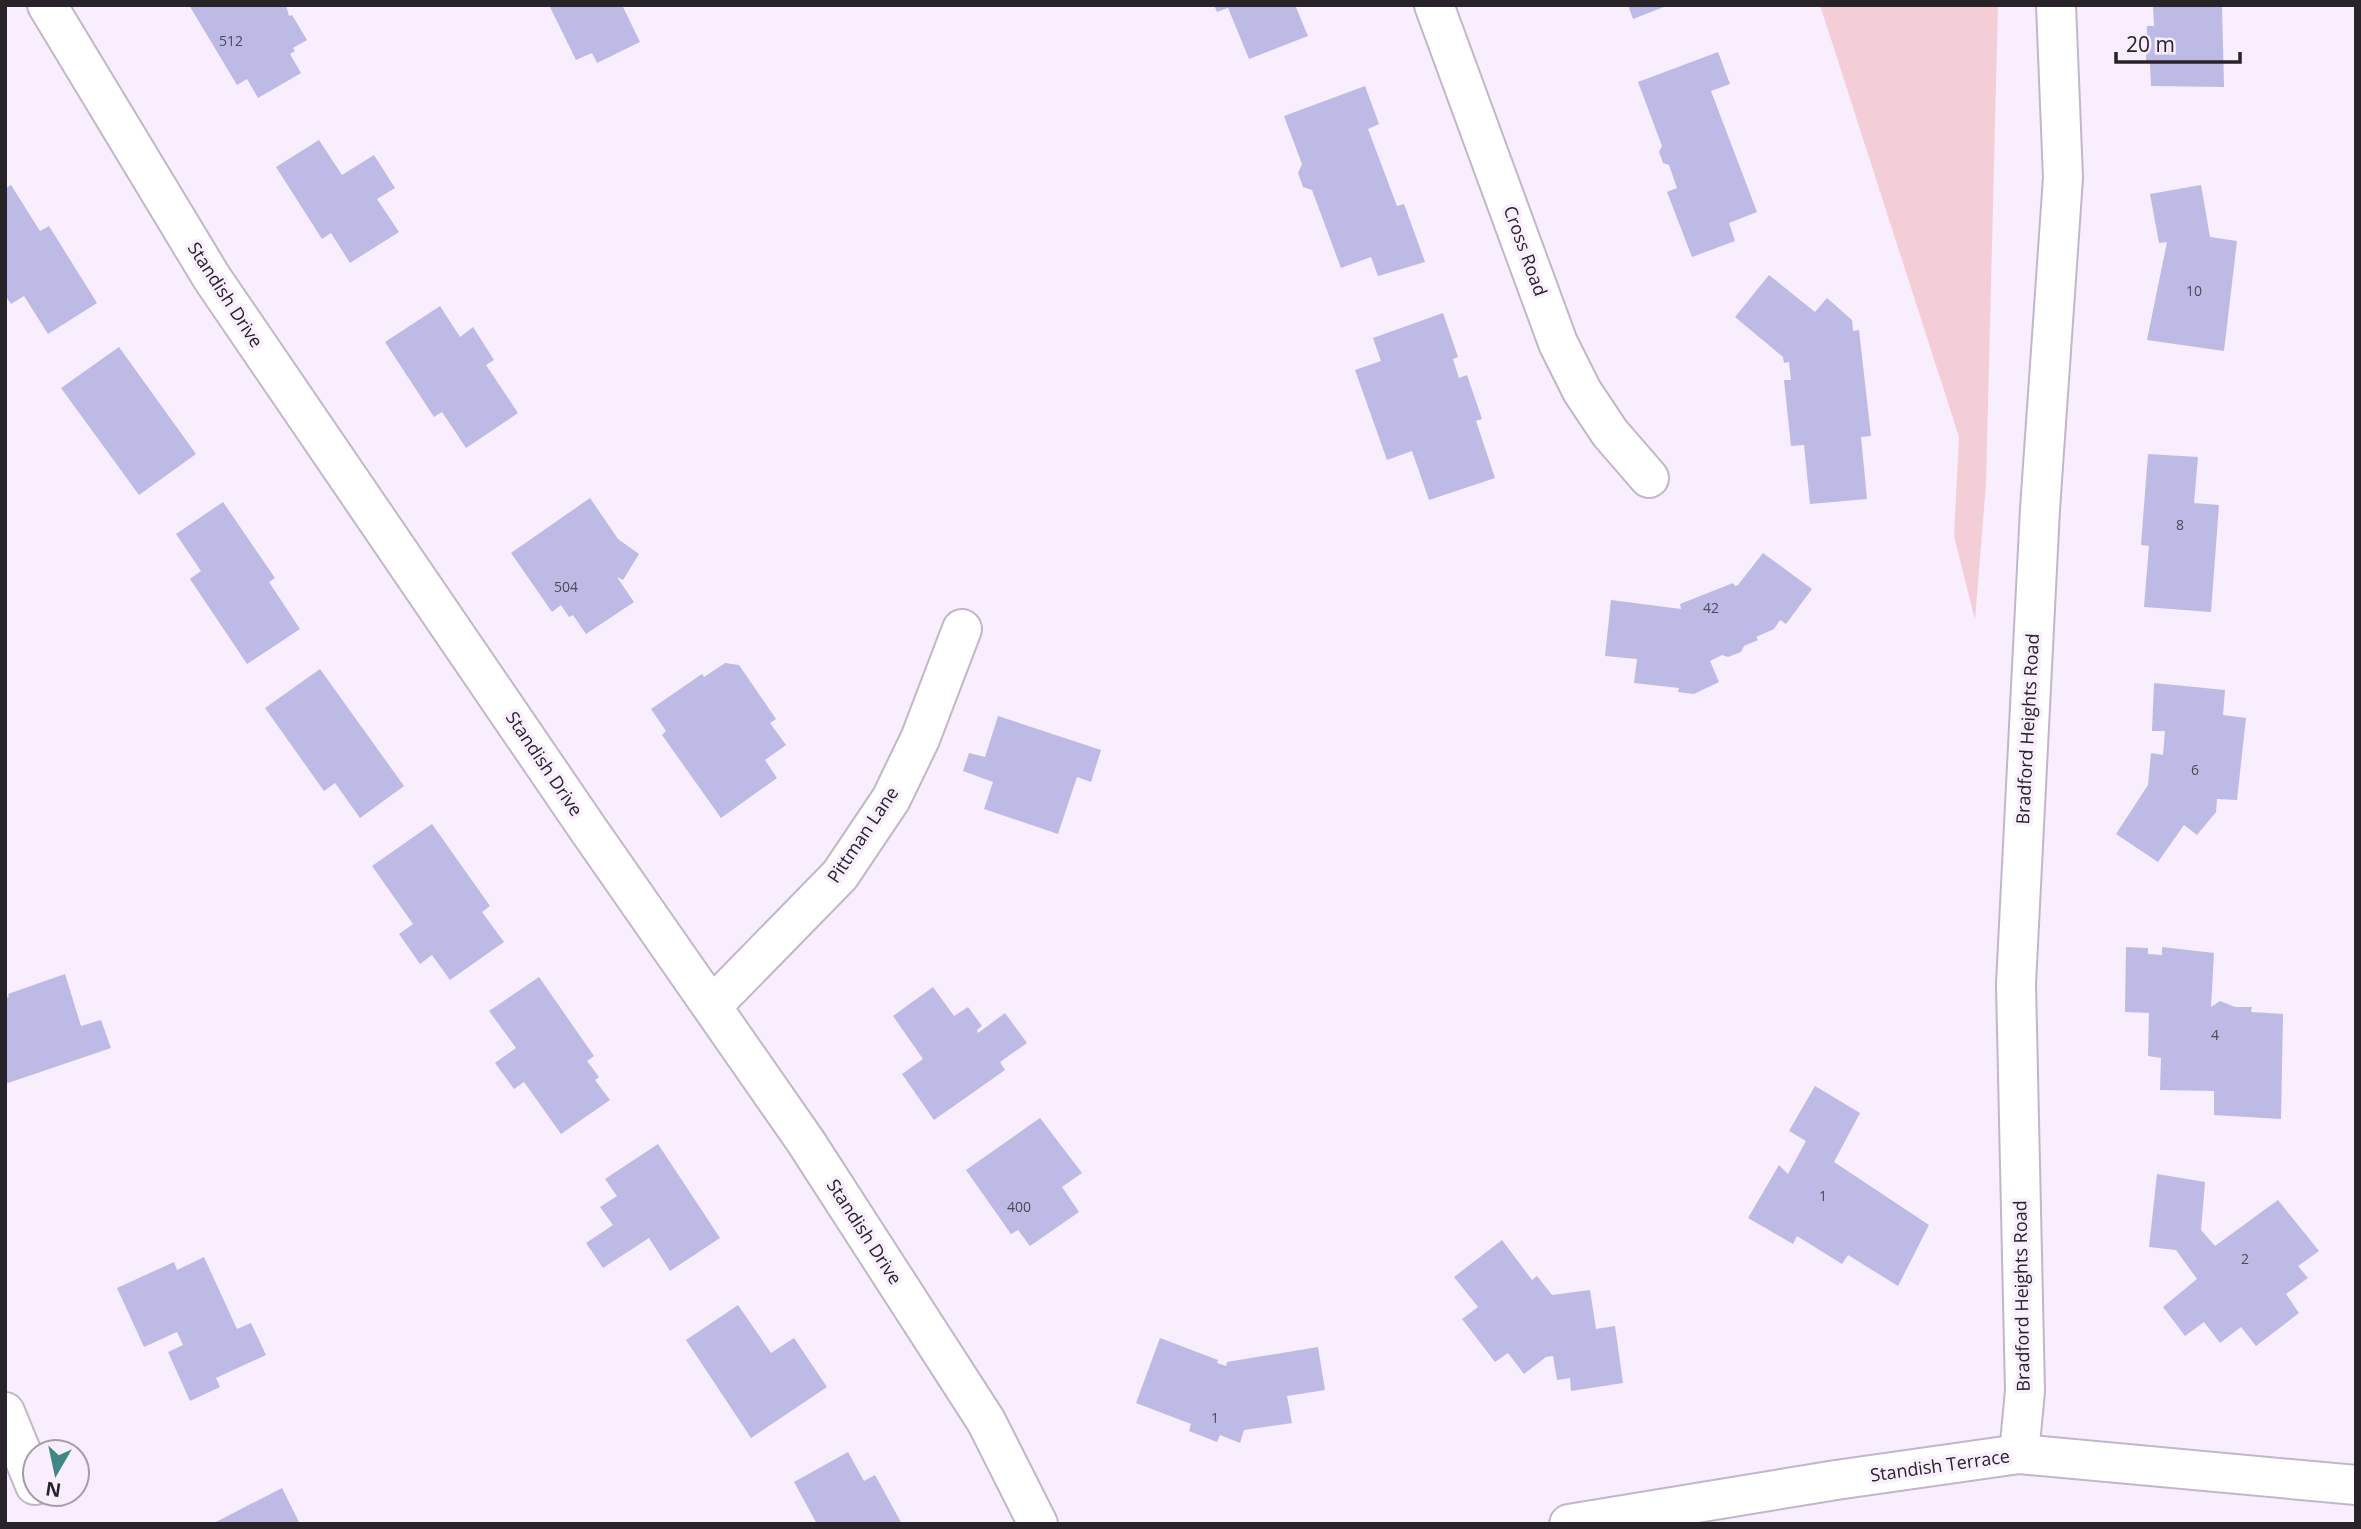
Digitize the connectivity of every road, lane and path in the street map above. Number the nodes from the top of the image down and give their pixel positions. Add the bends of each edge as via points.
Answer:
1 (47, 5) edge
2 (1434, 5) edge
3 (2056, 5) edge
4 (1649, 478) dead end
5 (962, 629) dead end
6 (712, 1006) junction
7 (5, 1412) edge
8 (21, 1450) edge
9 (2019, 1454) junction
10 (2356, 1485) edge
11 (1038, 1524) edge
12 (1569, 1524) edge

1 - 6 street, Standish Drive via 212,278
2 - 4 street, Cross Road via 1558,343 1589,402
3 - 9 street, Bradford Heights Road via 2063,178 2015,984 2025,1391
5 - 6 street, Pittman Lane via 920,740 891,799 840,875
6 - 11 street, Standish Drive via 806,1142 986,1421
7 - 8 street
9 - 10 street, Standish Terrace
9 - 12 street, Standish Terrace

